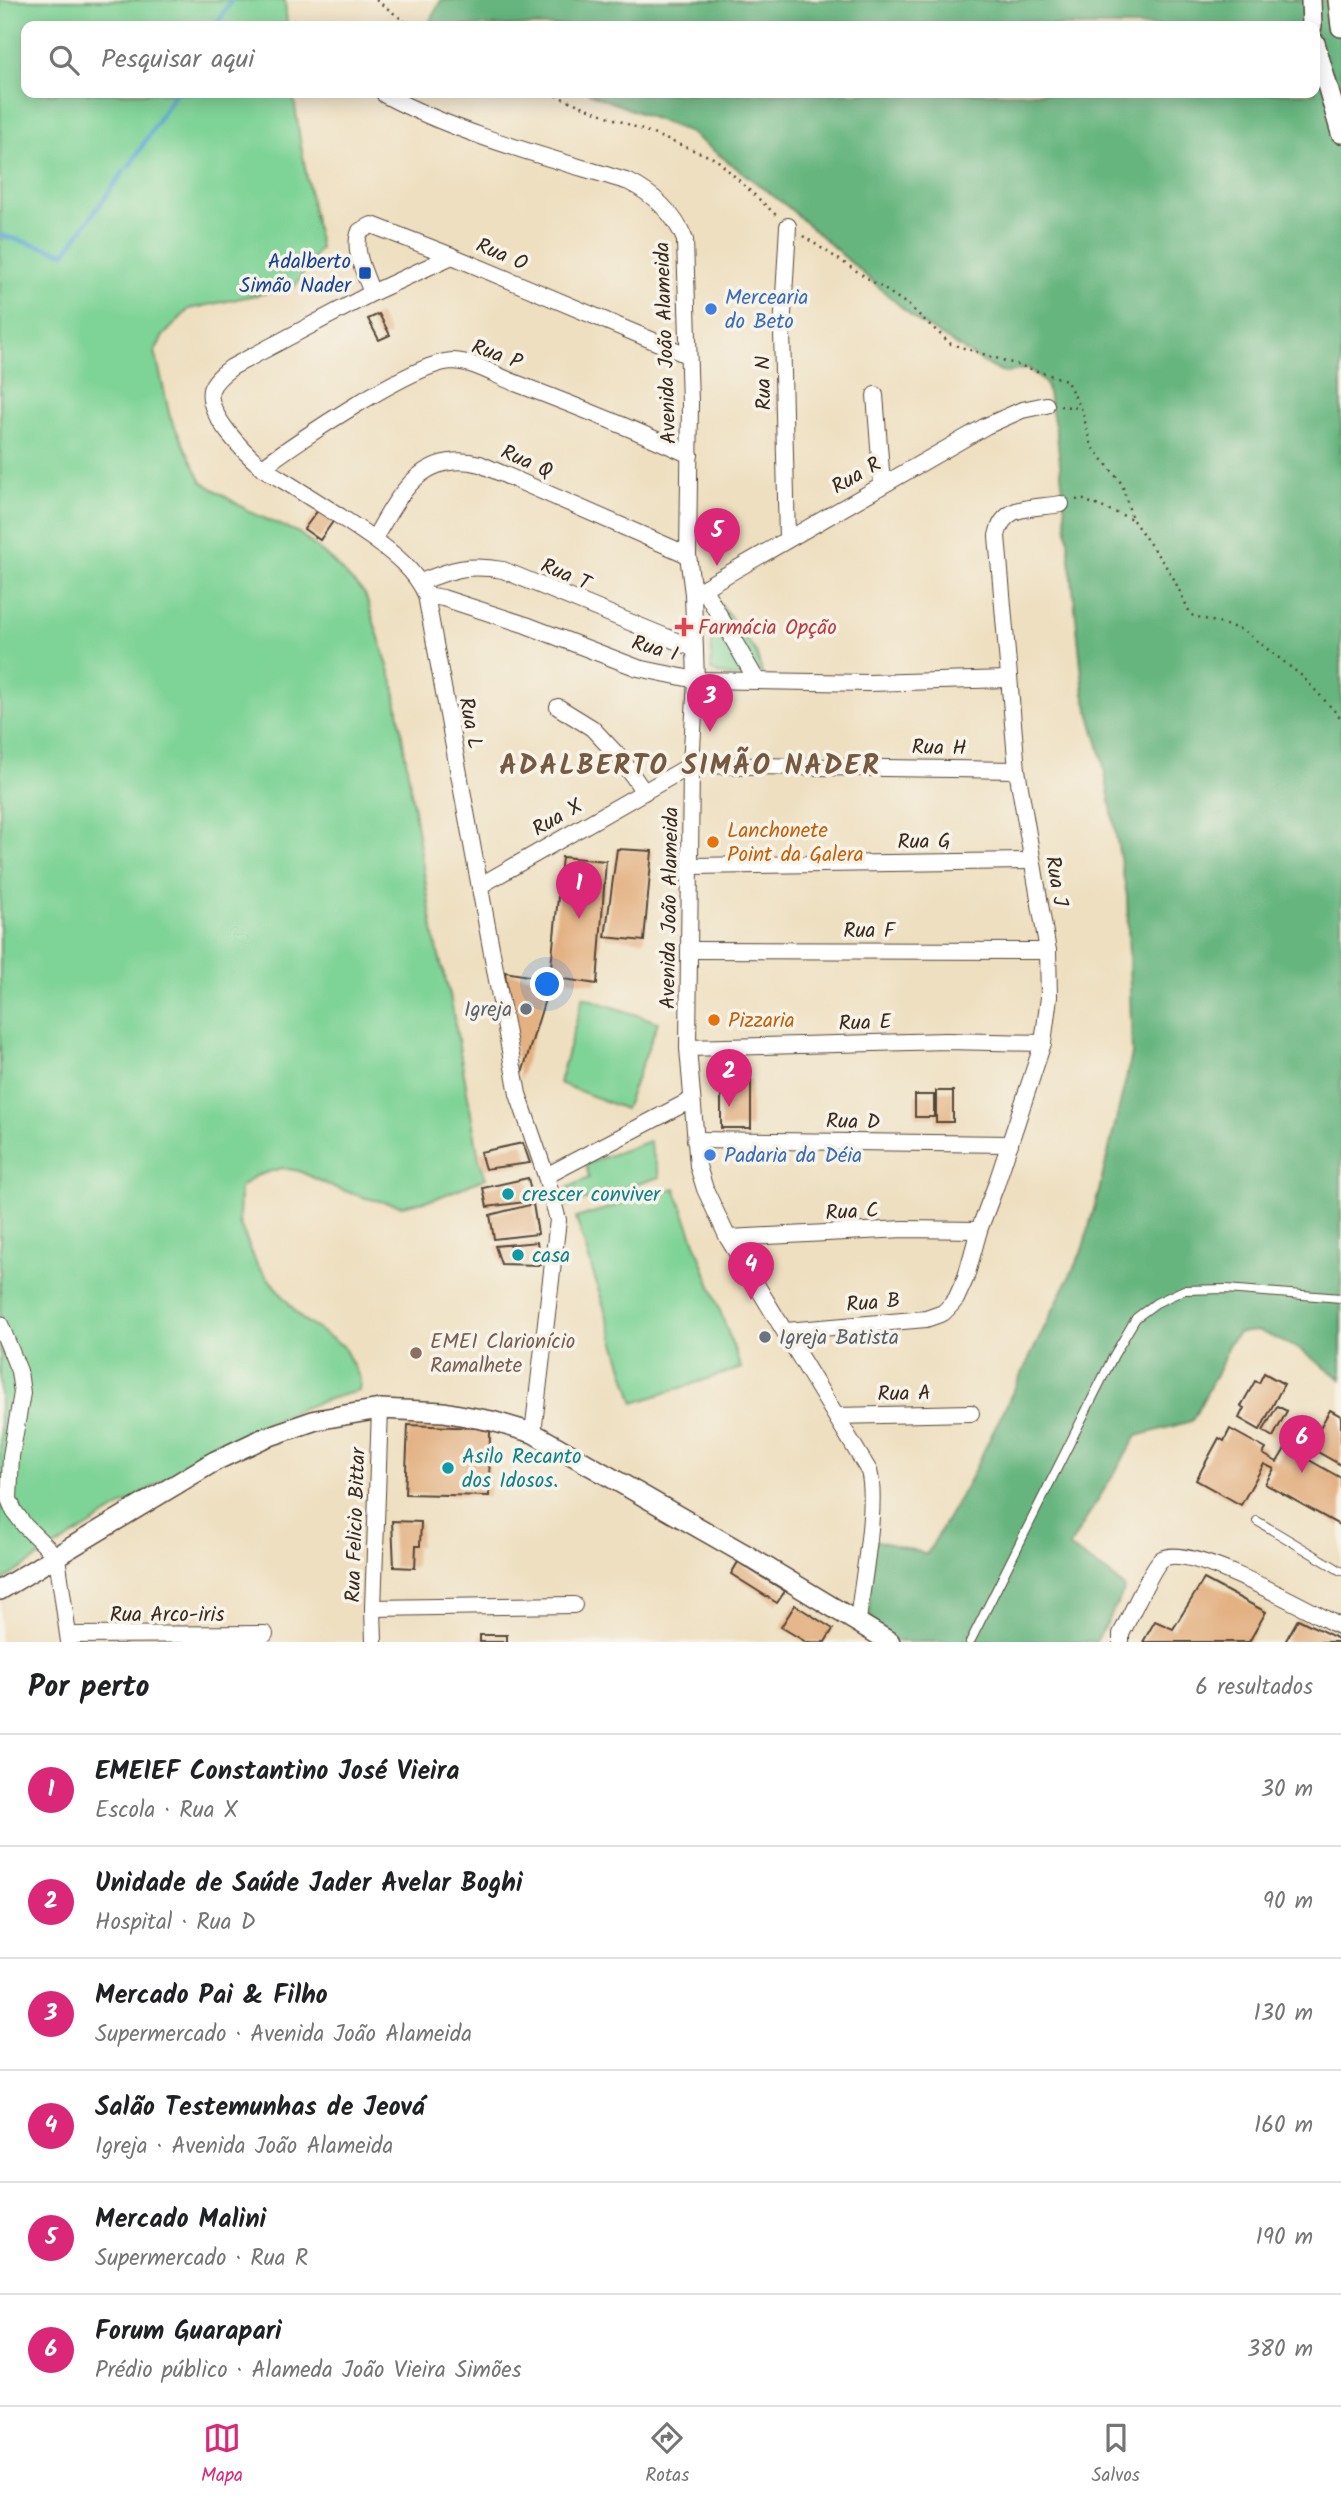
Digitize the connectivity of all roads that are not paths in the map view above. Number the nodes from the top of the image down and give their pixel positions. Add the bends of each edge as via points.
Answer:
1 (1311, 0) edge
2 (1338, 0) edge
3 (1312, 21) edge
4 (1341, 27) edge
5 (1320, 60) edge
6 (391, 98) edge
7 (1341, 133) edge
8 (788, 226) road end
9 (452, 256) junction
10 (372, 293) junction
11 (687, 355) junction
12 (875, 395) dead end
13 (1046, 405) road end
14 (690, 455) junction
15 (263, 467) junction
16 (882, 484) junction
17 (1062, 505) road end
18 (374, 539) junction
19 (787, 539) junction
20 (688, 555) junction
21 (424, 589) junction
22 (698, 592) junction
23 (693, 648) junction
24 (696, 680) junction
25 (1008, 680) junction
26 (757, 681) junction
27 (558, 707) dead end
28 (691, 765) junction
29 (1017, 770) junction
30 (644, 792) junction
31 (1032, 860) junction
32 (691, 866) junction
33 (481, 886) junction
34 (690, 950) junction
35 (1048, 951) junction
36 (1043, 1043) junction
37 (688, 1048) junction
38 (691, 1100) junction
39 (695, 1140) junction
40 (1010, 1144) junction
41 (546, 1176) junction
42 (979, 1230) junction
43 (728, 1238) junction
44 (1341, 1298) edge
45 (956, 1299) joint
46 (0, 1324) edge
47 (786, 1331) junction
48 (380, 1409) junction
49 (971, 1413) dead end
50 (837, 1416) junction
51 (533, 1433) junction
52 (1257, 1521) dead end
53 (57, 1557) junction
54 (1341, 1571) edge
55 (0, 1590) edge
56 (574, 1605) dead end
57 (373, 1608) junction
58 (858, 1621) junction
59 (1341, 1627) edge
60 (265, 1634) dead end
61 (69, 1639) edge
62 (374, 1642) edge
63 (890, 1642) edge
64 (970, 1642) edge
65 (1121, 1642) edge

1 - 3 street
2 - 4 street
5 - 7 street
6 - 11 street, Avenida João Alameida via 494,139 629,182 659,201 685,240
8 - 19 street, Rua N via 782,331
9 - 10 street
9 - 10 street, Rua O via 383,228 364,228 358,236 358,253
9 - 11 street, Rua O
10 - 15 street via 232,367 212,387 220,421
11 - 14 street, Avenida João Alameida
12 - 16 street
13 - 16 street, Rua R via 1002,417
14 - 15 street, Rua P via 477,366 453,361 402,380
14 - 20 street, Avenida João Alameida
15 - 18 street
16 - 19 street, Rua R
17 - 25 street, Rua J via 1011,512 998,527
18 - 20 street, Rua Q via 400,493 417,477 440,464 465,460
18 - 21 street via 406,566
19 - 22 street, Rua R
20 - 22 street, Avenida João Alameida
21 - 23 street, Rua T via 460,568 503,570
21 - 24 street, Rua I via 638,668
21 - 33 street, Rua L
22 - 23 street, Avenida João Alameida
22 - 26 street
23 - 24 street, Avenida João Alameida
24 - 26 street, Rua I
24 - 28 street, Avenida João Alameida
25 - 26 street, Rua I
25 - 29 street, Rua J
27 - 30 street via 592,729
28 - 29 street, Rua H
28 - 30 street, Rua X
28 - 32 street, Avenida João Alameida
29 - 31 street, Rua J
30 - 33 street, Rua X
31 - 32 street, Rua G
31 - 35 street, Rua J
32 - 34 street, Avenida João Alameida
33 - 41 street, Rua L via 519,1094
34 - 35 street, Rua F
34 - 37 street, Avenida João Alameida
35 - 36 street, Rua J
36 - 37 street, Rua E
36 - 40 street, Rua J
37 - 38 street, Avenida João Alameida
38 - 39 street, Avenida João Alameida
38 - 41 street
39 - 40 street, Rua D
39 - 43 street, Avenida João Alameida via 705,1189
40 - 42 street, Rua J
41 - 51 street, Rua L via 558,1220 557,1242
42 - 43 street, Rua C
42 - 45 street, Rua J
43 - 47 street, Avenida João Alameida
44 - 64 lane via 1184,1290 1136,1318
45 - 47 street, Rua B via 943,1313 926,1319
46 - 53 street via 19,1371 22,1393 9,1499 25,1526
47 - 50 street, Avenida João Alameida
48 - 51 street via 444,1412
48 - 53 street via 316,1420 264,1438 215,1461
48 - 57 street, Rua Felicio Bittar
49 - 50 street, Rua A
50 - 58 street, Avenida João Alameida via 871,1480
51 - 58 street
52 - 54 lane
53 - 55 street
53 - 61 street
56 - 57 street
57 - 62 street, Rua Felicio Bittar
58 - 63 street
59 - 65 street via 1208,1563 1173,1556 1158,1562
60 - 61 street, Rua Arco-iris

